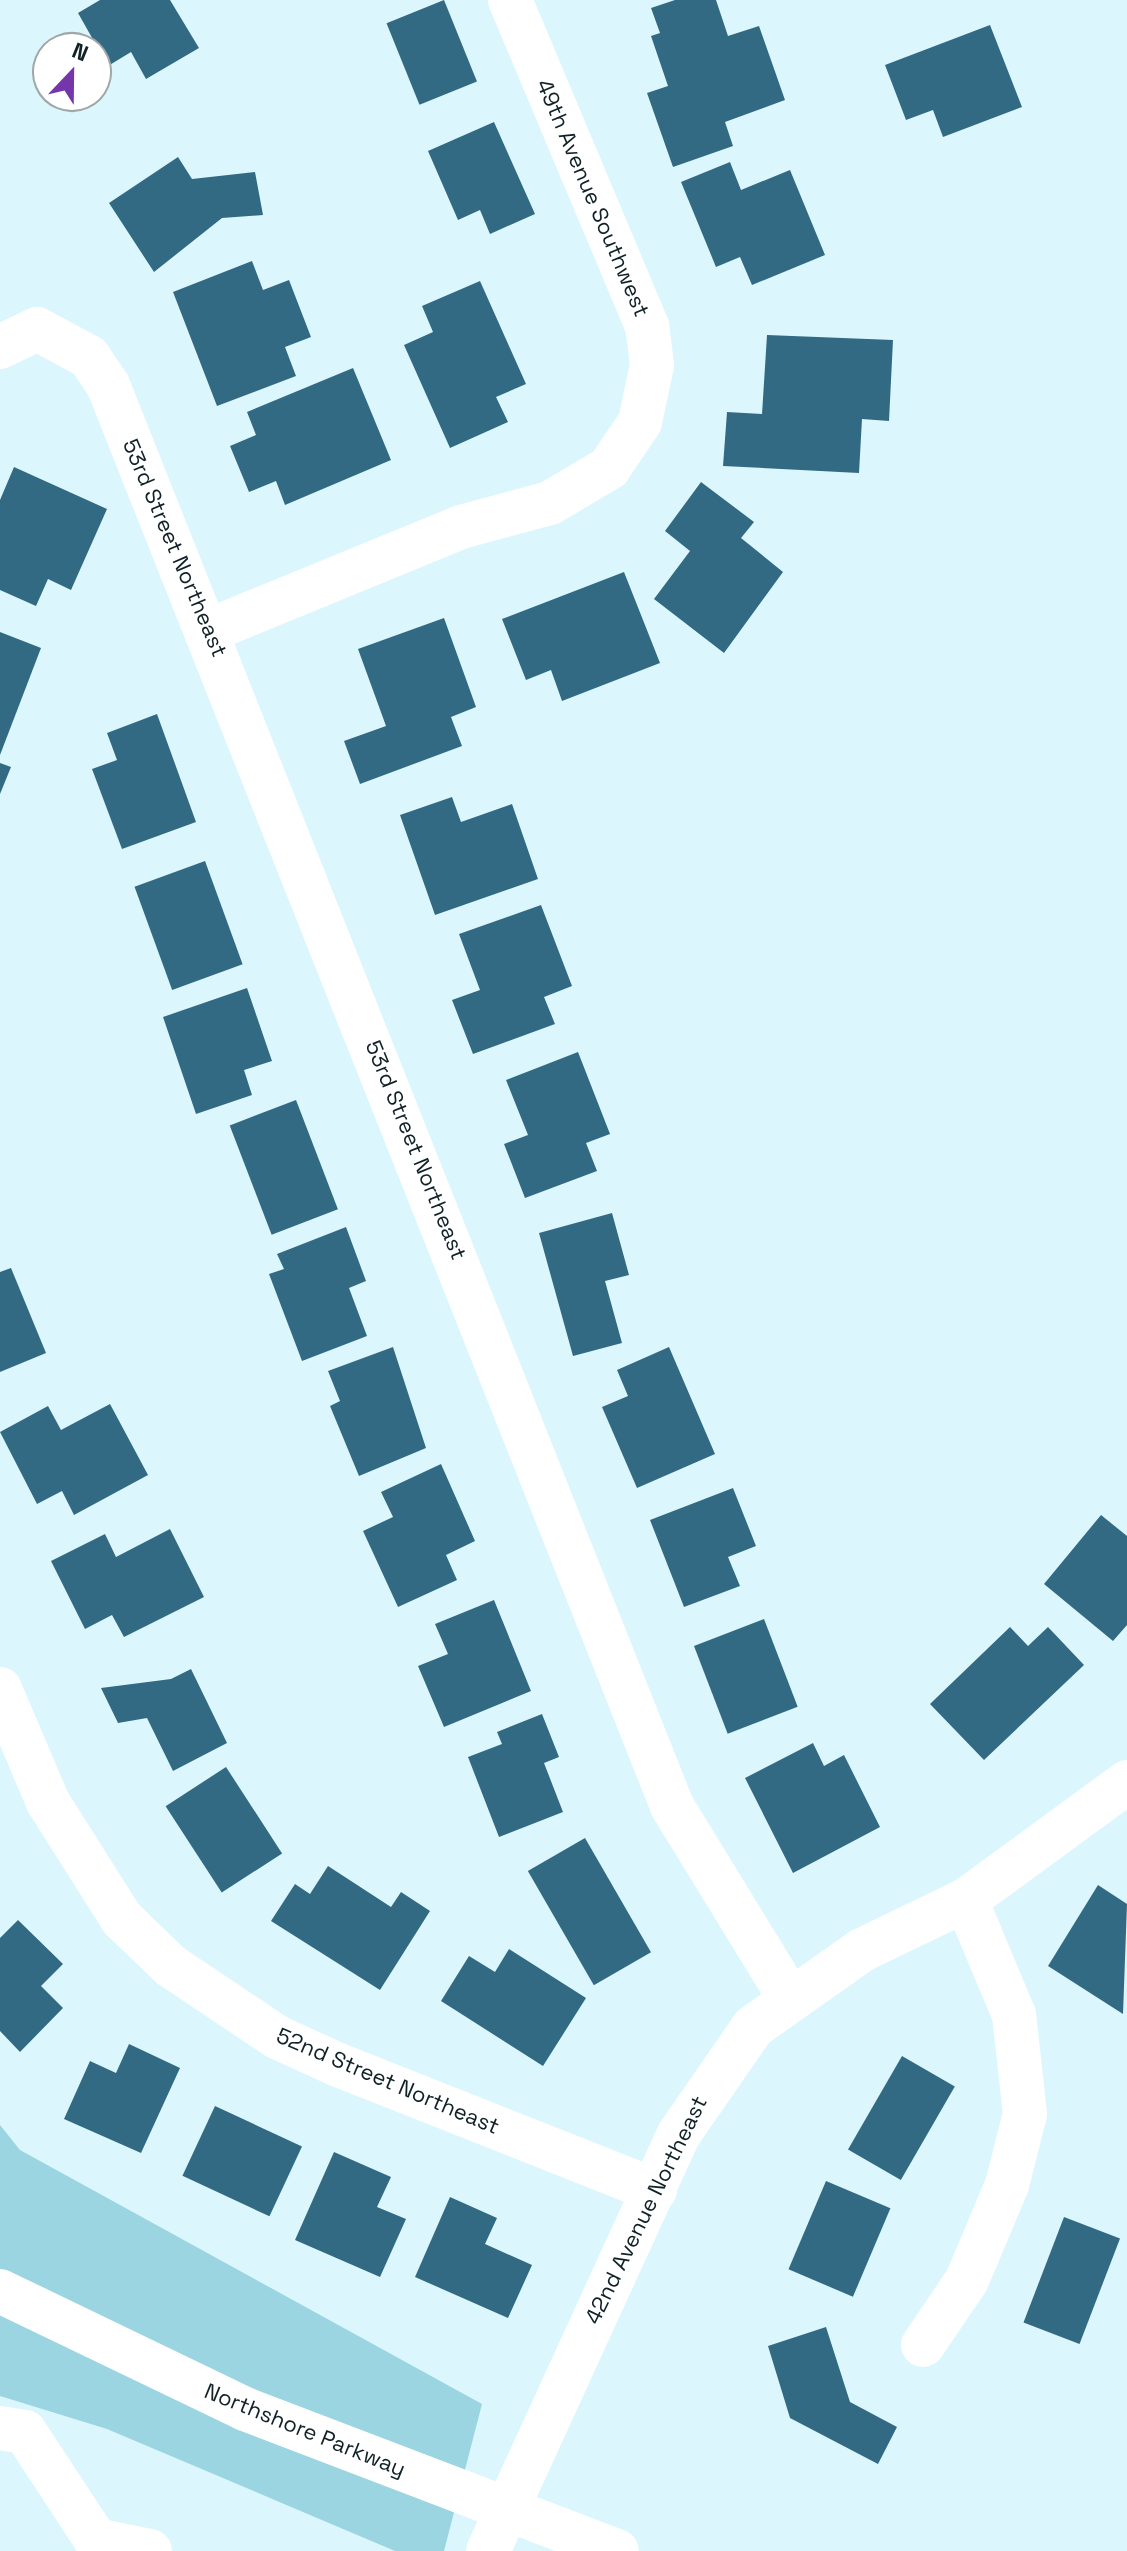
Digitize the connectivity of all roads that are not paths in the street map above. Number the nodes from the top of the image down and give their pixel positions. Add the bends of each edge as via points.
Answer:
1 (510, 0) edge
2 (13, 338) edge
3 (210, 630) junction
4 (0, 1689) edge
5 (1127, 1782) edge
6 (966, 1900) junction
7 (789, 1997) junction
8 (655, 2190) junction
9 (0, 2291) edge
10 (923, 2345) dead end
11 (0, 2428) edge
12 (502, 2509) junction
13 (150, 2551) edge
14 (488, 2551) edge
15 (617, 2551) edge

1 - 3 street, 49th Avenue Southwest via 647,326 652,365 640,422 609,468 550,503 461,527
2 - 3 street, 53rd Street Northeast via 67,342 108,385
3 - 7 street, 53rd Street Northeast via 672,1806
4 - 8 street, 52nd Street Northeast via 48,1802 122,1919 171,1966 277,2037
5 - 6 street, 42nd Avenue Northeast
6 - 7 street, 42nd Avenue Northeast via 862,1950
6 - 10 street via 1014,2015 1025,2114 1007,2185 967,2280
7 - 8 street, 42nd Avenue Northeast via 753,2027 700,2096
8 - 12 street, 42nd Avenue Northeast
9 - 12 street, Northshore Parkway via 245,2409
11 - 13 street via 25,2432 96,2540
12 - 14 street, 42nd Avenue Northeast
12 - 15 street, Northshore Parkway

